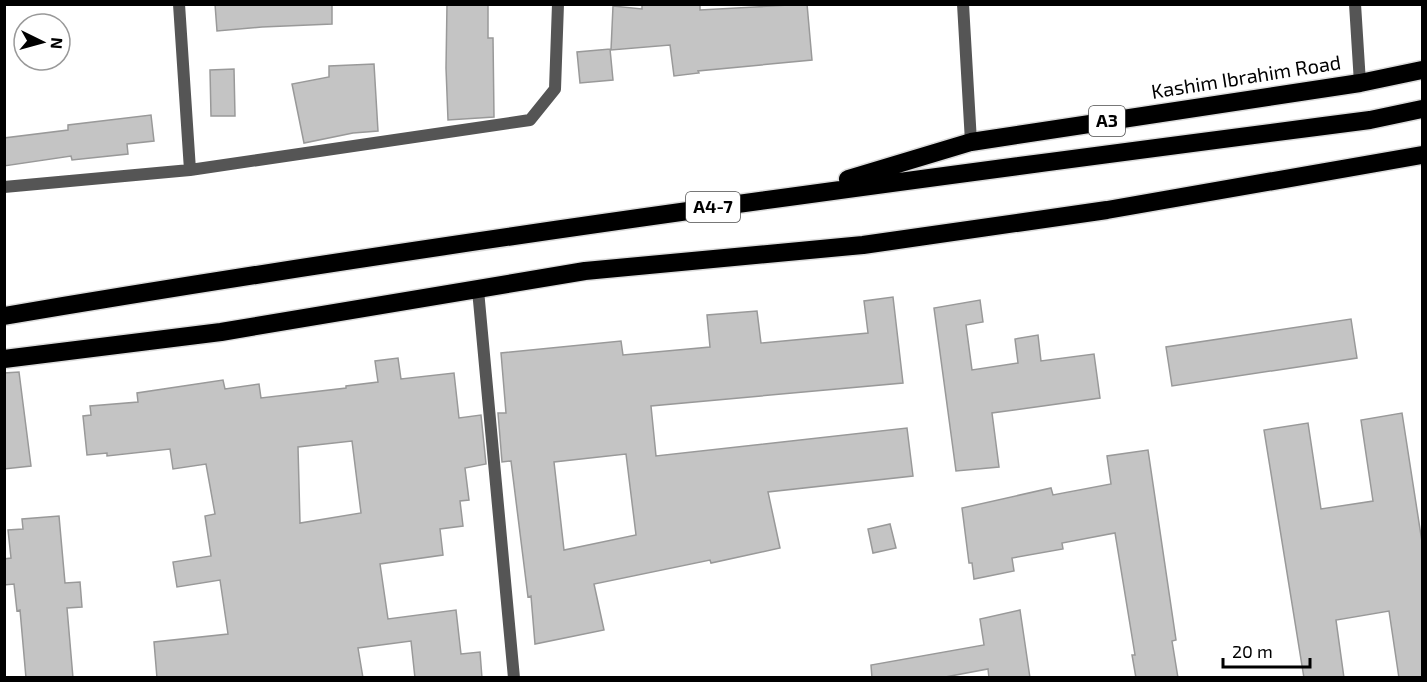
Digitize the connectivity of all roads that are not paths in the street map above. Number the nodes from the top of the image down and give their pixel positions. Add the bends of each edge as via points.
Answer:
1 (179, 4) edge
2 (558, 4) edge
3 (963, 4) edge
4 (1355, 4) edge
5 (1422, 70) edge
6 (1360, 83) junction
7 (1422, 109) edge
8 (971, 142) junction
9 (1422, 154) edge
10 (190, 170) junction
11 (4, 187) edge
12 (797, 195) junction
13 (478, 290) junction
14 (4, 316) edge
15 (4, 359) edge
16 (514, 678) edge

1 - 10 street
2 - 10 street via 555,89 530,120
3 - 8 street
4 - 6 street
5 - 6 highway, Kashim Ibrahim Road / A3
6 - 8 highway, Kashim Ibrahim Road / A3
7 - 12 highway, A4-7 via 1370,120
8 - 12 highway, Kashim Ibrahim Road / A3
9 - 13 highway via 1107,210 874,243 585,271
10 - 11 street
12 - 14 highway, A4-7
13 - 15 highway via 221,332
13 - 16 street

